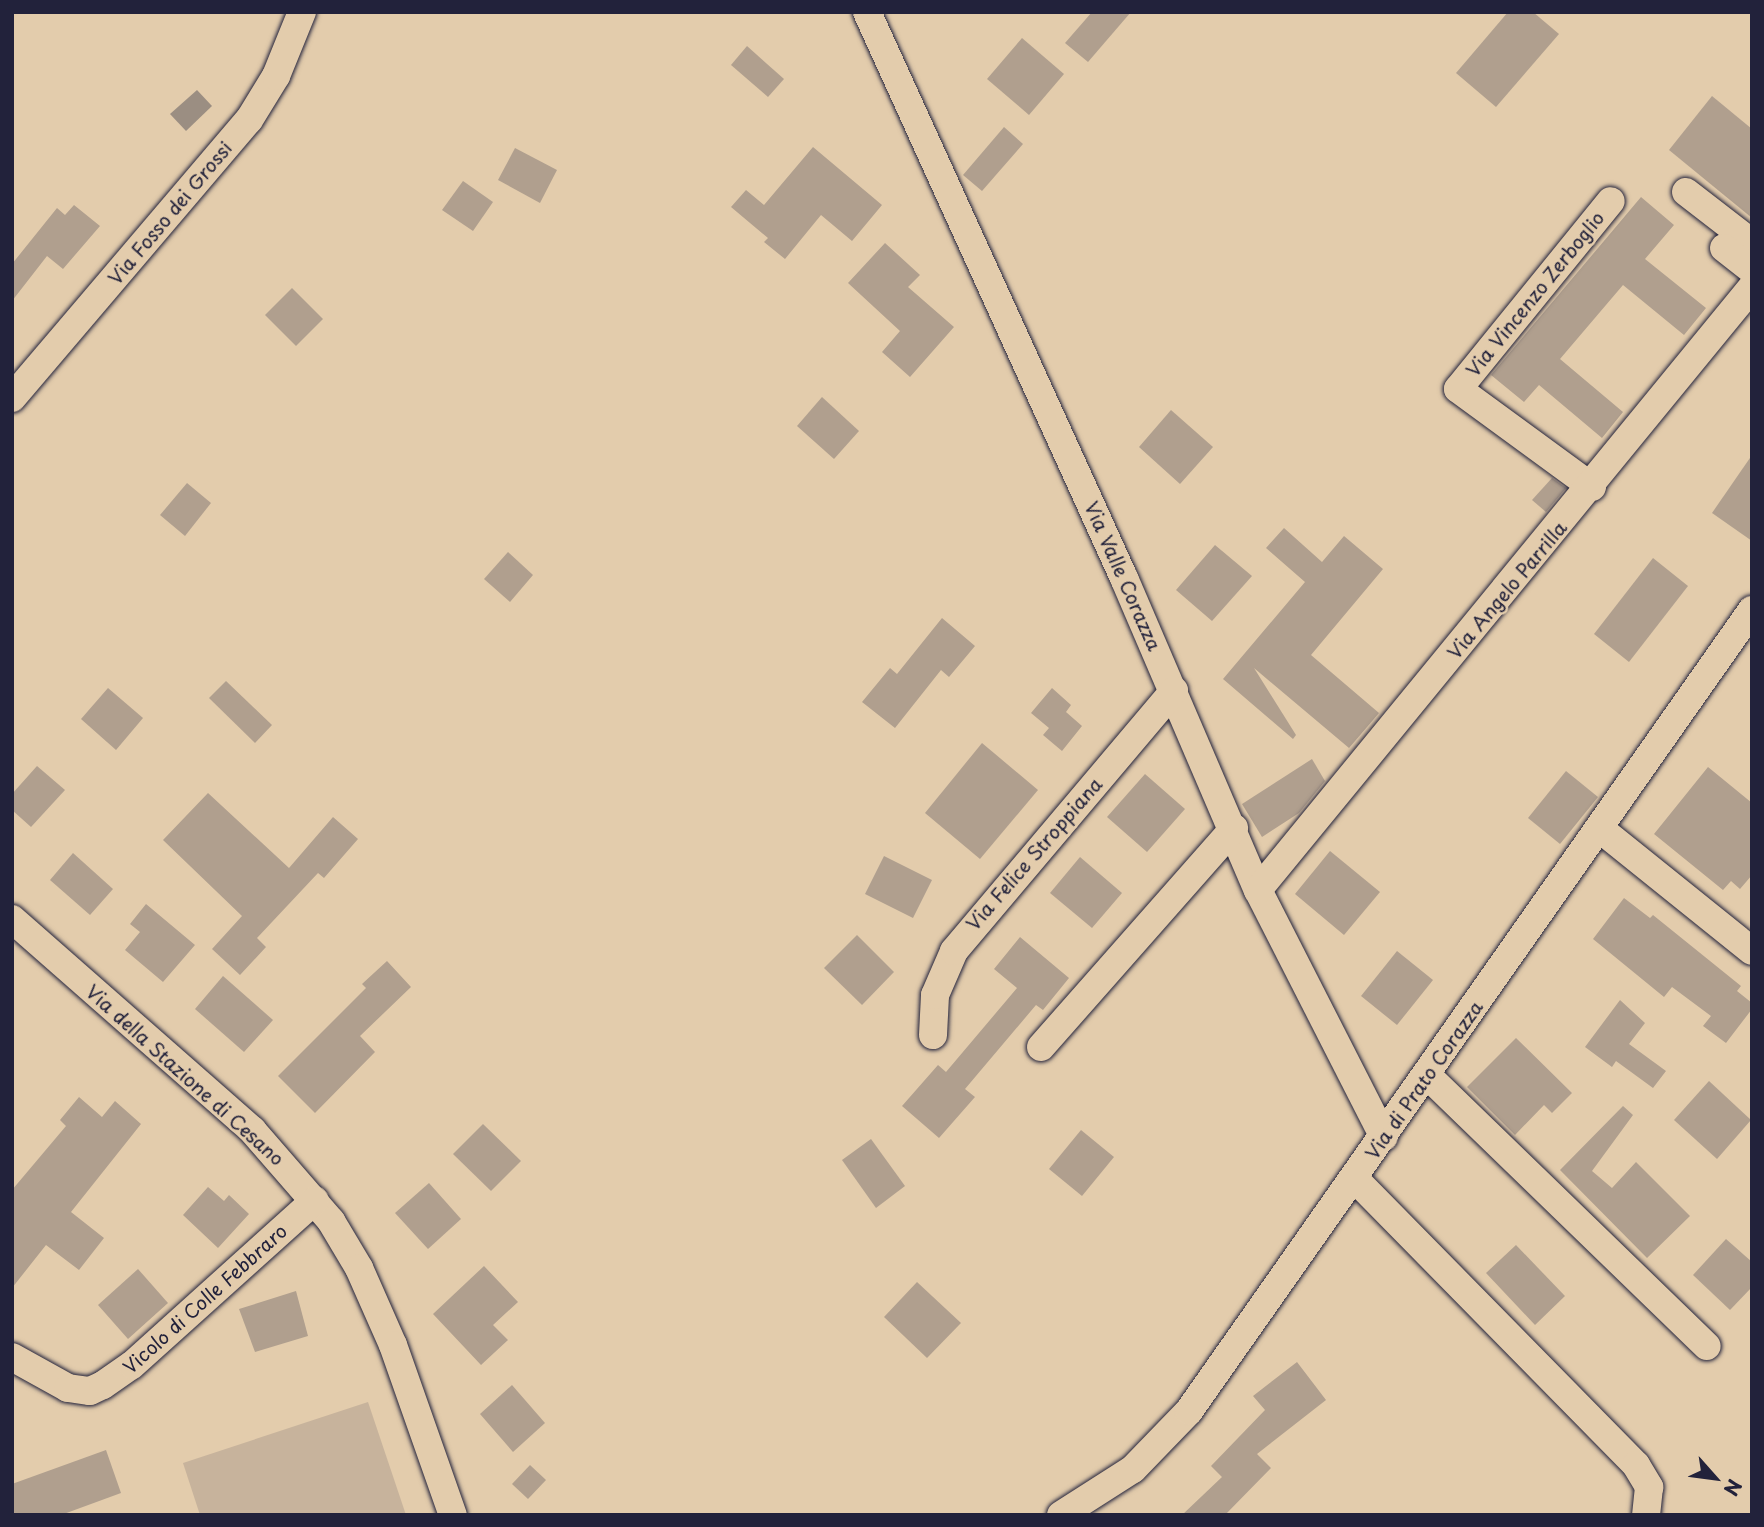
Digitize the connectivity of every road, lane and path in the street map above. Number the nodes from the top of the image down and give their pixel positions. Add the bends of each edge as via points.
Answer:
1 (302, 12) edge
2 (867, 12) edge
3 (1686, 192) dead end
4 (1611, 201) dead end
5 (1752, 243) edge
6 (1724, 248) dead end
7 (1752, 270) edge
8 (1752, 287) edge
9 (12, 398) edge
10 (1592, 487) junction
11 (1752, 610) edge
12 (1174, 691) junction
13 (1234, 828) junction
14 (1600, 828) junction
15 (1258, 890) junction
16 (12, 919) edge
17 (1752, 951) edge
18 (933, 1035) dead end
19 (1041, 1047) dead end
20 (1427, 1076) junction
21 (1384, 1137) junction
22 (1355, 1179) junction
23 (315, 1200) junction
24 (1707, 1346) dead end
25 (12, 1357) edge
26 (453, 1515) edge
27 (1061, 1515) edge
28 (1646, 1515) edge

1 - 9 street, Via Fosso dei Grossi via 276,76 253,114
2 - 12 street, Via Valle Corazza
3 - 5 street
4 - 10 street, Via Vincenzo Zerboglio via 1458,389
6 - 7 street
8 - 10 street, Via Angelo Parrilla
10 - 15 street, Via Angelo Parrilla
11 - 14 street, Via di Prato Corazza
12 - 13 street, Via Valle Corazza
12 - 18 street, Via Felice Stroppiana via 954,951 935,995
13 - 15 street, Via Valle Corazza
13 - 19 street
14 - 17 street
14 - 20 street, Via di Prato Corazza
15 - 21 street, Via Valle Corazza
16 - 23 street, Via della Stazione di Cesano via 252,1130
20 - 21 street, Via di Prato Corazza
20 - 24 street
21 - 22 street, Via di Prato Corazza
22 - 27 street, Via di Prato Corazza via 1171,1433 1114,1484
22 - 28 street via 1636,1465 1649,1487
23 - 25 street, Vicolo di Colle Febbraro via 132,1365 90,1391 58,1385
23 - 26 street, Via della Stazione di Cesano via 345,1242 393,1345

